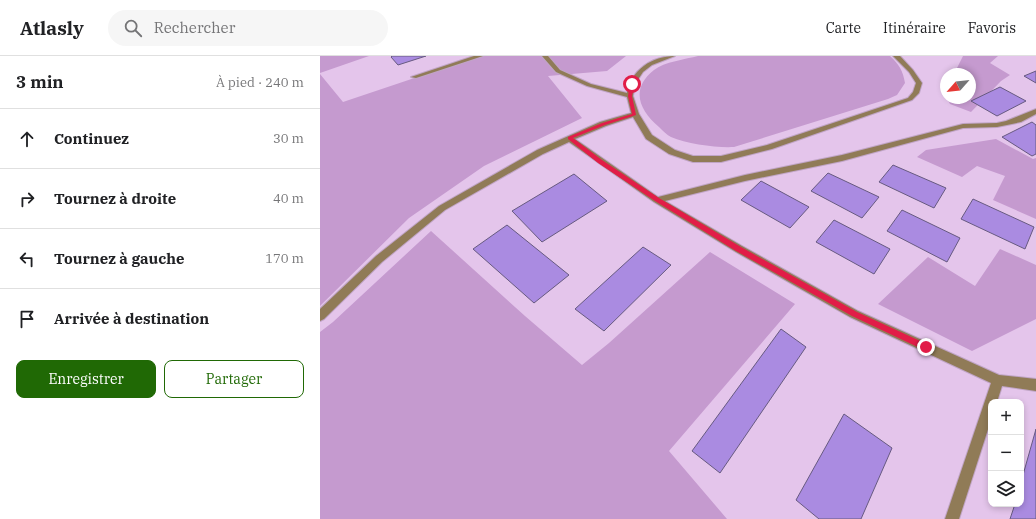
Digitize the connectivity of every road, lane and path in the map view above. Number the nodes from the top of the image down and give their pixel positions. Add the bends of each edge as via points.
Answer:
1 (480, 56) edge
2 (545, 56) edge
3 (672, 56) edge
4 (896, 56) edge
5 (414, 77) dead end
6 (630, 96) junction
7 (1036, 111) edge
8 (635, 114) junction
9 (569, 138) junction
10 (657, 200) junction
11 (320, 316) edge
12 (998, 380) junction
13 (1036, 385) edge
14 (952, 519) edge

1 - 5 street
2 - 6 street via 558,71 589,85
3 - 6 street via 650,64 641,71 632,84
4 - 8 street via 919,83 916,93 910,99 769,147 728,157 693,159 672,152 649,137
6 - 8 street
7 - 10 street via 1007,123 963,126 842,158
8 - 9 street
9 - 10 street
9 - 11 street via 442,208 379,259
10 - 12 street via 854,314
12 - 13 street
12 - 14 street

